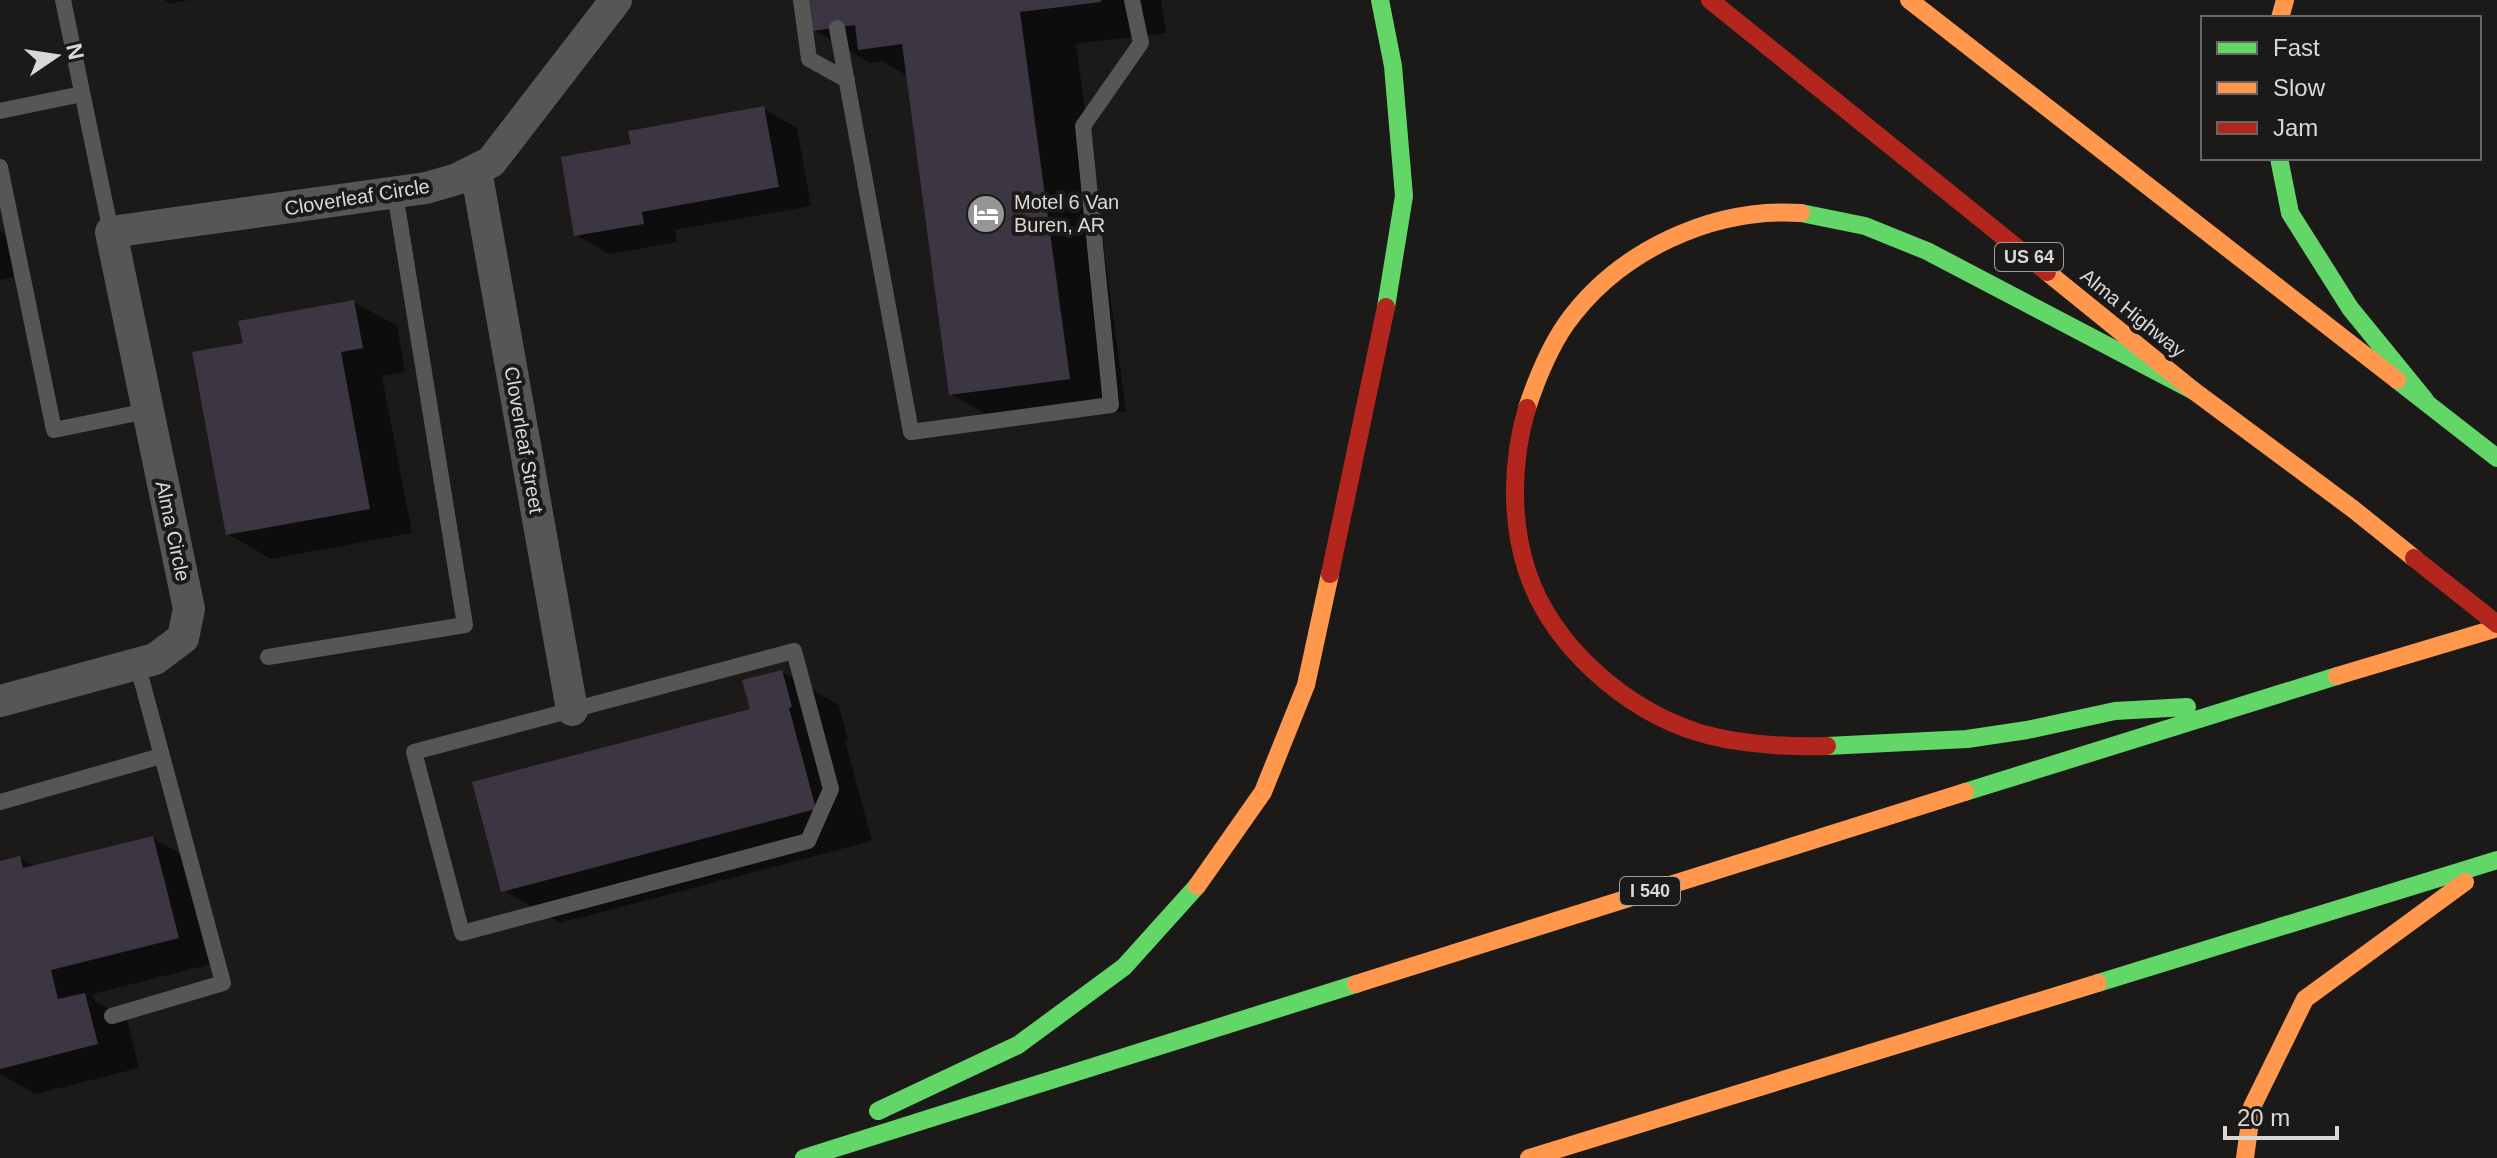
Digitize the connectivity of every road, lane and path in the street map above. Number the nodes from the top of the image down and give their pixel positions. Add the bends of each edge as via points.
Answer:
1 (63, 0) edge
2 (616, 0) edge
3 (801, 0) edge
4 (1132, 0) edge
5 (1380, 0) edge
6 (1710, 0) edge
7 (1909, 0) edge
8 (837, 28) dead end
9 (847, 80) junction
10 (82, 94) junction
11 (0, 111) edge
12 (2279, 160) edge
13 (0, 167) edge
14 (476, 170) junction
15 (395, 193) junction
16 (111, 232) junction
17 (2194, 391) junction
18 (2425, 400) junction
19 (147, 411) junction
20 (2497, 458) edge
21 (2497, 626) edge
22 (268, 657) dead end
23 (137, 663) junction
24 (0, 701) edge
25 (2241, 705) junction
26 (572, 710) junction
27 (161, 756) junction
28 (0, 802) edge
29 (2497, 860) edge
30 (112, 1016) dead end
31 (798, 1155) edge
32 (1529, 1158) edge
33 (2245, 1158) edge

1 - 10 lane
2 - 14 street, Cloverleaf Circle via 491,162
3 - 9 lane via 809,59
4 - 9 lane via 1141,43 1083,126 1111,405 911,432
5 - 31 main road via 1393,66 1404,196 1382,331 1306,685 1263,792 1195,889 1124,967 1018,1045 855,1122
6 - 17 main road, Alma Highway / US 64
7 - 18 main road
8 - 9 lane
10 - 11 lane
10 - 16 lane
12 - 18 main road via 2290,213 2350,308
13 - 19 lane via 54,430
14 - 15 street, Cloverleaf Circle
14 - 26 street, Cloverleaf Street
15 - 16 street, Cloverleaf Circle
15 - 22 lane via 465,625
16 - 19 street, Alma Circle
17 - 21 main road, Alma Highway / US 64 via 2353,509
17 - 25 main road via 1916,245 1856,222 1760,212 1669,238 1592,294 1563,328 1524,417 1515,474 1518,529 1527,571 1574,648 1630,698 1699,733 1805,747 1923,743 2025,730 2125,709
18 - 20 main road
19 - 23 street, Alma Circle via 189,609 183,638 155,659
21 - 25 main road, I 540
23 - 24 street, Alma Circle
23 - 27 lane
25 - 31 main road, I 540
26 - 26 lane via 794,651 831,789 808,841 462,933 414,752
27 - 28 lane
27 - 30 lane via 223,983
29 - 32 main road
29 - 33 main road via 2305,999 2252,1107

